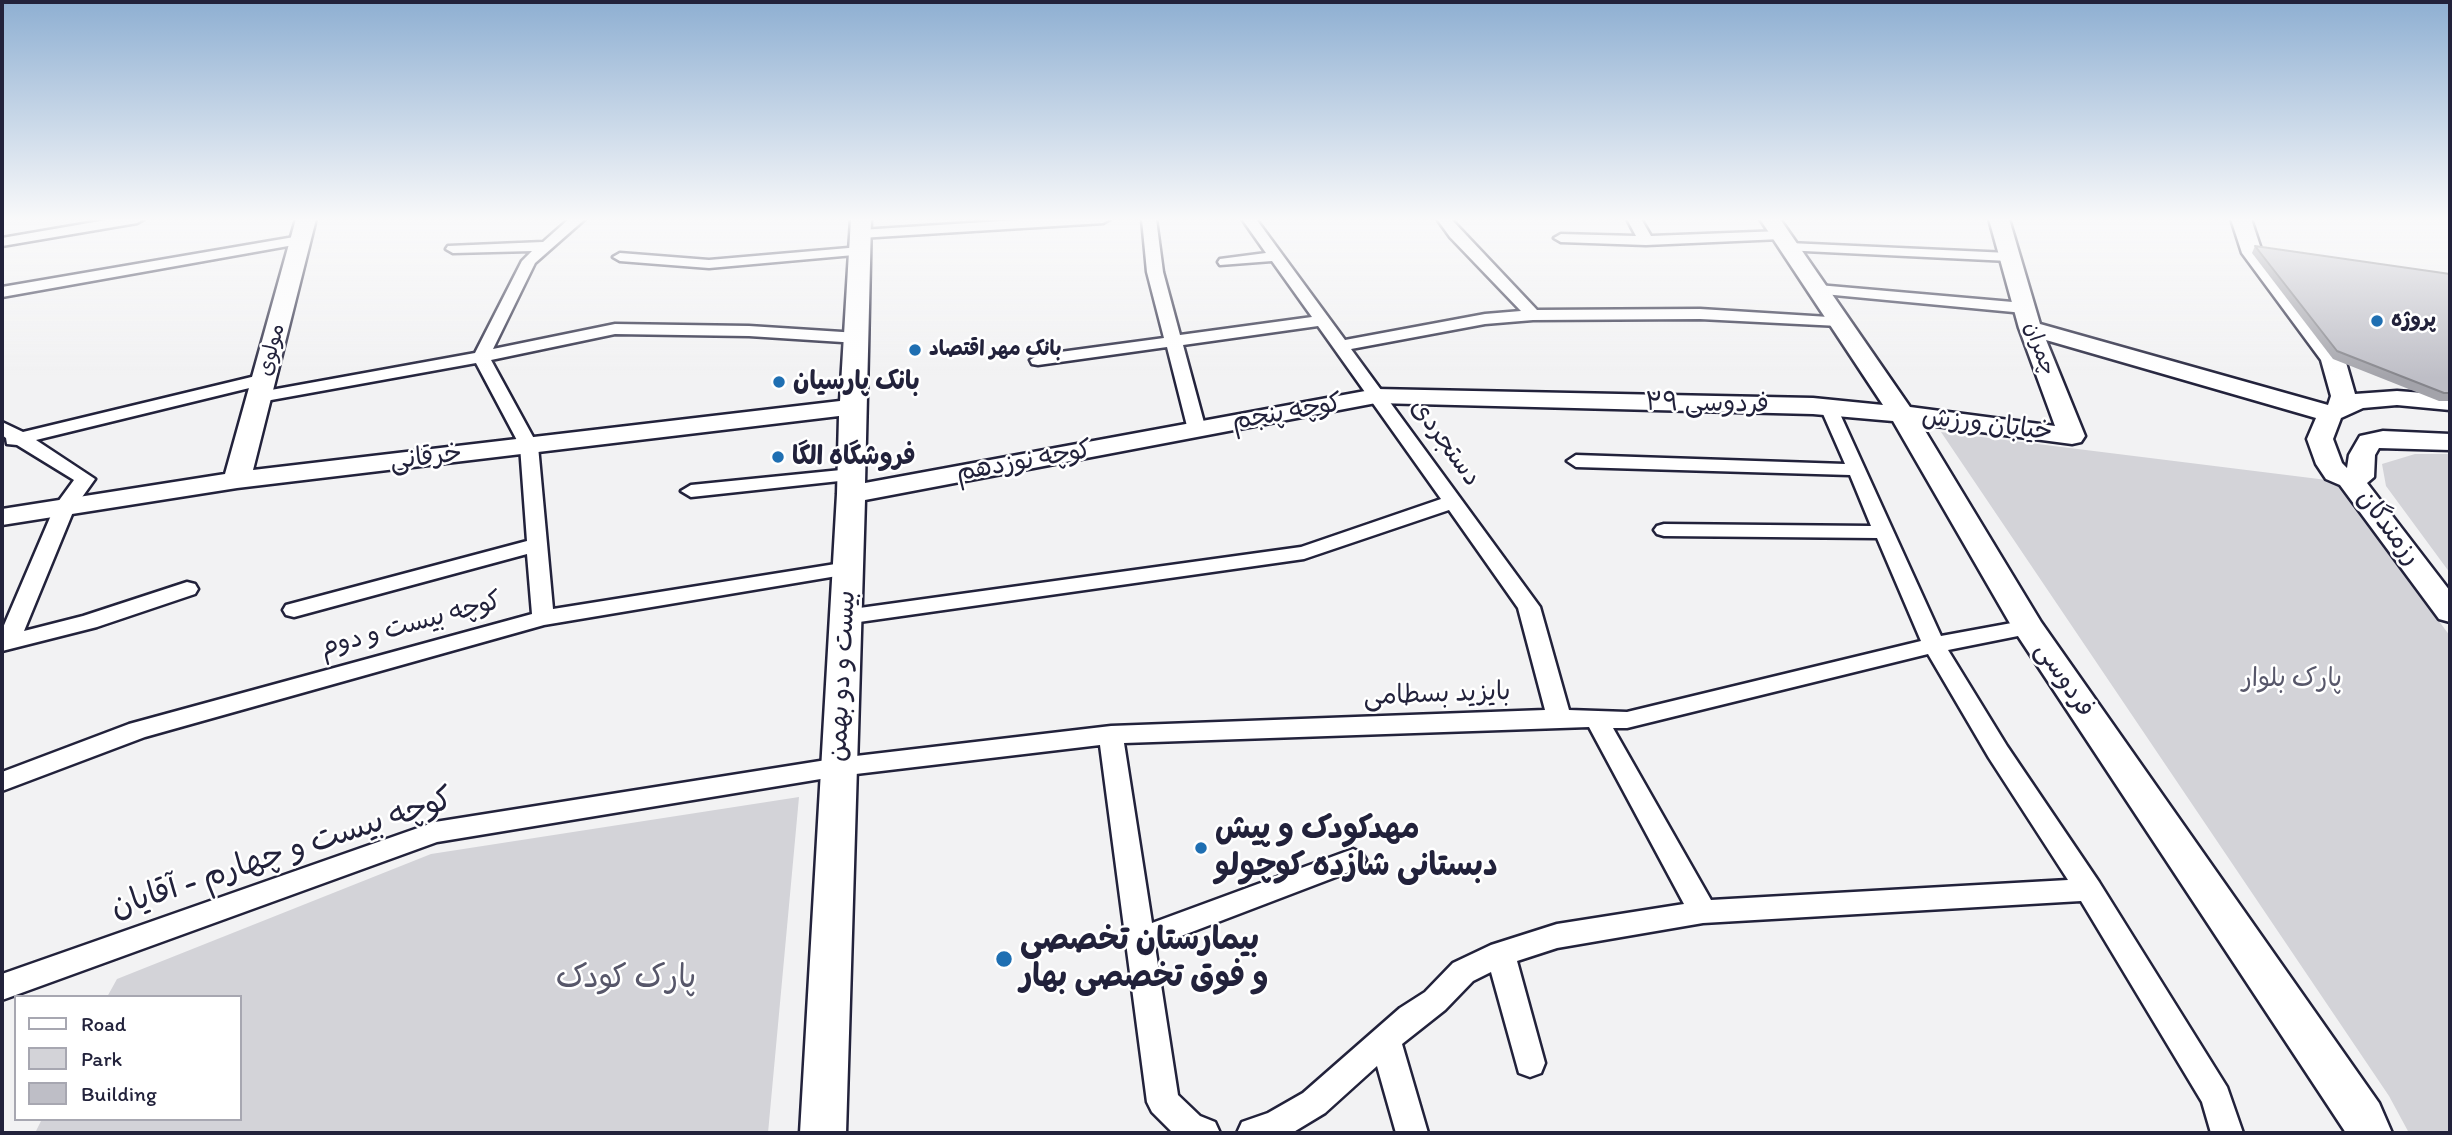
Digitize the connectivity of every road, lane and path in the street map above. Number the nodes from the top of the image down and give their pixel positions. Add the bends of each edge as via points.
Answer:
1 (99, 272) edge
2 (292, 272) edge
3 (524, 272) edge
4 (859, 272) edge
5 (1155, 272) edge
6 (1286, 272) edge
7 (1492, 272) edge
8 (1806, 272) edge
9 (2013, 272) edge
10 (2266, 272) edge
11 (1818, 290) junction
12 (2, 292) edge
13 (1533, 315) junction
14 (2027, 318) junction
15 (1321, 320) junction
16 (1839, 321) junction
17 (858, 338) junction
18 (1173, 340) junction
19 (1341, 346) junction
20 (481, 357) junction
21 (2333, 359) junction
22 (1038, 360) dead end
23 (2356, 368) edge
24 (2380, 377) edge
25 (262, 388) junction
26 (1376, 396) junction
27 (1512, 400) joint
28 (2444, 401) edge
29 (852, 407) junction
30 (1829, 407) junction
31 (2336, 411) junction
32 (1902, 414) junction
33 (2, 427) edge
34 (1197, 430) junction
35 (2072, 436) joint
36 (22, 438) junction
37 (2450, 442) edge
38 (2, 443) edge
39 (529, 446) junction
40 (1576, 461) dead end
41 (1857, 470) junction
42 (2350, 479) junction
43 (237, 480) junction
44 (851, 484) junction
45 (691, 491) dead end
46 (1453, 502) junction
47 (65, 506) junction
48 (2, 517) edge
49 (1664, 530) dead end
50 (1884, 532) junction
51 (537, 545) junction
52 (848, 568) junction
53 (187, 589) dead end
54 (294, 610) dead end
55 (2450, 612) edge
56 (845, 617) junction
57 (543, 618) junction
58 (2028, 627) junction
59 (5, 643) edge
60 (1934, 645) junction
61 (1559, 718) junction
62 (1596, 719) junction
63 (1111, 735) junction
64 (839, 767) junction
65 (2, 782) edge
66 (1353, 860) dead end
67 (2089, 890) junction
68 (1703, 912) junction
69 (1141, 939) junction
70 (1501, 954) junction
71 (2, 987) edge
72 (1385, 1040) junction
73 (1530, 1063) dead end
74 (823, 1133) edge
75 (1204, 1133) edge
76 (1253, 1133) edge
77 (1412, 1133) edge
78 (2227, 1133) edge
79 (2369, 1133) edge

1 - 12 street
2 - 25 street, مولوی
3 - 20 street
4 - 17 street, بیست و دو بهمن
5 - 18 street
6 - 15 street, دستجردی
7 - 13 street
8 - 11 street, فردوسی
9 - 14 street, چمران
10 - 21 street
11 - 14 street
11 - 16 street, فردوسی
13 - 16 street via 1700,314
13 - 19 street
14 - 31 street
14 - 35 street, چمران
15 - 18 street
15 - 19 street, دستجردی
16 - 32 street, فردوسی
17 - 20 street via 615,329
17 - 29 street, بیست و دو بهمن
18 - 22 street
18 - 34 street
19 - 26 street, دستجردی
20 - 25 street
20 - 39 street
21 - 23 street
21 - 31 street via 2343,396
24 - 28 street
25 - 36 street
25 - 43 street, مولوی
26 - 27 street, کوچه پنجم
26 - 34 street, کوچه پنجم
26 - 46 street, دستجردی
27 - 30 street, فردوسی ۲۹
28 - 31 street via 2375,399
29 - 39 street, خرقانی
29 - 44 street, بیست و دو بهمن
30 - 32 street, فردوسی ۲۹
30 - 41 street
31 - 42 street, رزمندگان via 2320,439 2329,464
32 - 35 street, خیابان ورزش
32 - 58 street, فردوسی
33 - 36 street
34 - 44 street, کوچه نوزدهم
36 - 38 street
36 - 47 street via 85,479
37 - 42 street via 2369,442 2360,477
39 - 43 street, خرقانی
39 - 51 street
40 - 41 street
41 - 50 street
42 - 55 street, رزمندگان
43 - 47 street, خرقانی
44 - 45 street
44 - 52 street, بیست و دو بهمن
46 - 56 street via 1304,552
46 - 61 street, دستجردی via 1529,607
47 - 48 street, خرقانی
47 - 59 street
49 - 50 street
50 - 60 street
51 - 54 street
51 - 57 street
52 - 56 street, بیست و دو بهمن
52 - 57 street, کوچه بیست و دوم
53 - 59 street via 89,622
56 - 64 street, بیست و دو بهمن
57 - 65 street, کوچه بیست و دوم via 138,730
58 - 60 street, بایزید بسطامی
58 - 79 street, فردوسی
60 - 62 street, بایزید بسطامی via 1627,720
60 - 67 street
61 - 62 street, بایزید بسطامی
61 - 63 street, بایزید بسطامی
62 - 68 street
63 - 64 street, بایزید بسطامی
63 - 69 street
64 - 71 street, کوچه بیست و چهارم - آقایان via 435,832
64 - 74 street, بیست و دو بهمن
66 - 69 street
67 - 68 street
67 - 78 street via 2216,1097
68 - 70 street via 1557,936
69 - 75 street via 1163,1102 1189,1127
70 - 72 street via 1463,972
70 - 73 street
72 - 76 street via 1314,1104
72 - 77 street

